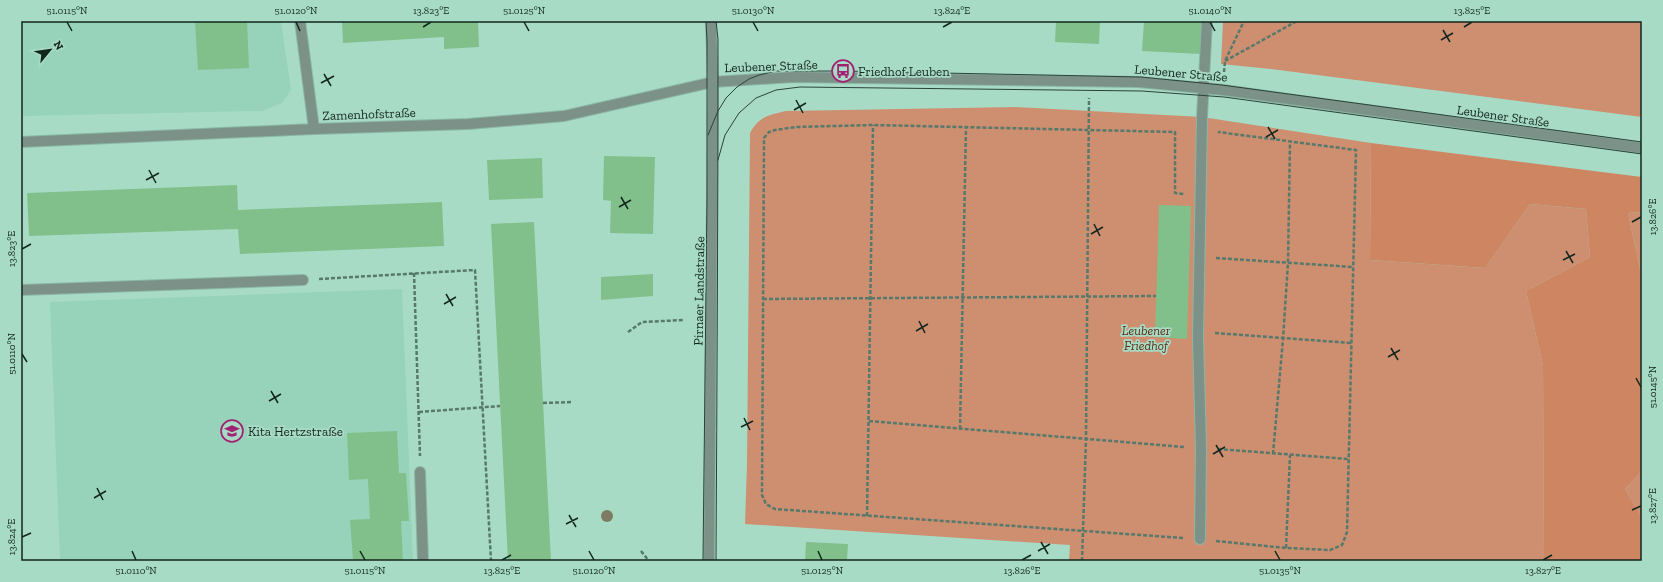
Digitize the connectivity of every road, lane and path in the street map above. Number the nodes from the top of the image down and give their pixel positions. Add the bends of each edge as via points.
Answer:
1 (300, 21) edge
2 (711, 21) edge
3 (1207, 21) edge
4 (1244, 21) edge
5 (1297, 21) edge
6 (1225, 62) junction
7 (1088, 81) junction
8 (713, 82) junction
9 (1204, 88) junction
10 (1223, 90) junction
11 (873, 125) junction
12 (966, 127) junction
13 (314, 129) junction
14 (1089, 129) junction
15 (1202, 130) junction
16 (21, 142) edge
17 (1290, 142) junction
18 (1642, 148) edge
19 (1356, 150) dead end
20 (1200, 194) junction
21 (1200, 257) junction
22 (1288, 263) junction
23 (1353, 267) dead end
24 (414, 273) junction
25 (303, 280) joint
26 (21, 290) edge
27 (1087, 296) junction
28 (1156, 296) dead end
29 (870, 298) junction
30 (962, 298) junction
31 (763, 299) junction
32 (684, 320) dead end
33 (628, 332) dead end
34 (1199, 332) junction
35 (1283, 339) junction
36 (1351, 343) dead end
37 (573, 402) dead end
38 (543, 403) dead end
39 (500, 406) dead end
40 (482, 407) junction
41 (419, 412) junction
42 (869, 421) junction
43 (960, 429) junction
44 (1086, 439) junction
45 (1201, 448) junction
46 (1272, 454) junction
47 (1290, 455) junction
48 (1348, 460) dead end
49 (420, 472) joint
50 (1200, 539) dead end
51 (1286, 548) dead end
52 (641, 551) dead end
53 (424, 561) edge
54 (491, 561) edge
55 (649, 561) edge
56 (709, 561) edge
57 (1082, 561) edge

1 - 13 street
2 - 8 street, Pirnaer Landstraße
3 - 9 street
4 - 6 path
5 - 6 path
6 - 10 path
7 - 8 street, Leubener Straße via 786,77
7 - 9 street, Leubener Straße via 1138,82
7 - 14 path
8 - 13 street, Zamenhofstraße via 564,116 468,124
8 - 56 street, Pirnaer Landstraße
9 - 10 street, Leubener Straße
9 - 15 street
10 - 18 street, Leubener Straße
11 - 12 path
11 - 29 path
11 - 31 path via 796,127 769,132 764,138
12 - 14 path
12 - 30 path
13 - 16 street, Zamenhofstraße
14 - 20 path via 1175,132 1174,194
14 - 27 path
15 - 17 path
15 - 20 street
17 - 19 path
17 - 22 path
20 - 21 street
21 - 22 path
21 - 34 street
22 - 23 path
22 - 35 path
24 - 25 path
24 - 40 path via 475,270
24 - 41 path
25 - 26 street
27 - 28 path
27 - 30 path
27 - 44 path
29 - 30 path
29 - 31 path
29 - 42 path
30 - 43 path
31 - 42 path via 762,495 766,504 775,509 867,516
32 - 33 path via 642,322
34 - 35 path
34 - 45 street
35 - 36 path
35 - 46 path
37 - 38 path
39 - 40 path
40 - 41 path
40 - 54 path
41 - 49 path
42 - 43 path
43 - 44 path
44 - 45 path
44 - 57 path
45 - 46 path
45 - 50 street
46 - 47 path
47 - 48 path
47 - 51 path
49 - 53 street
52 - 55 path

